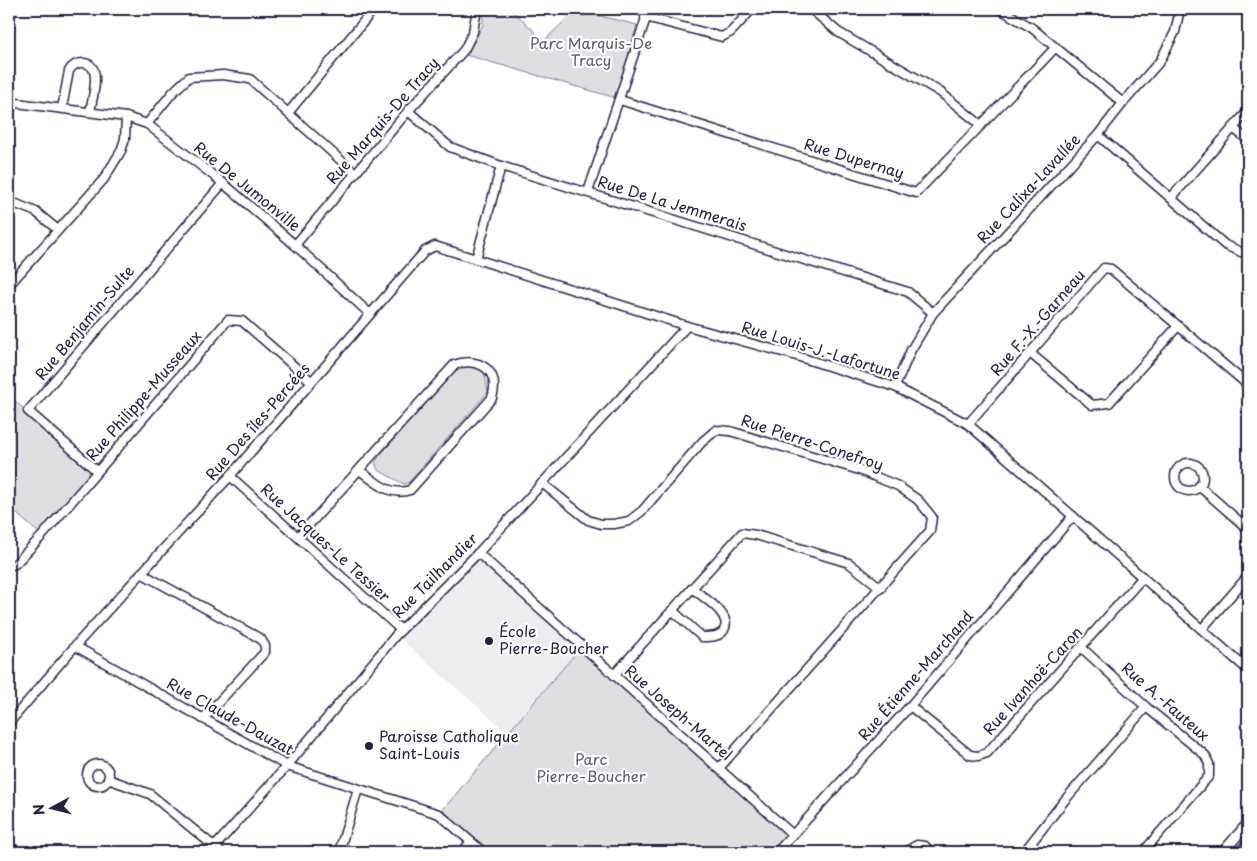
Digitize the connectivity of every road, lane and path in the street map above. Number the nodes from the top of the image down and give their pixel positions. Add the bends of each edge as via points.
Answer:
1 (374, 9) edge
2 (477, 9) edge
3 (649, 9) edge
4 (752, 9) edge
5 (811, 9) edge
6 (1000, 9) edge
7 (1180, 9) edge
8 (645, 17) junction
9 (1056, 48) junction
10 (620, 100) junction
11 (9, 102) edge
12 (1123, 103) junction
13 (62, 108) junction
14 (1248, 110) edge
15 (408, 111) junction
16 (90, 112) junction
17 (288, 112) junction
18 (126, 117) junction
19 (147, 124) junction
20 (981, 125) junction
21 (1233, 128) junction
22 (1098, 135) junction
23 (1248, 140) edge
24 (501, 166) junction
25 (355, 174) junction
26 (223, 183) junction
27 (588, 192) junction
28 (1171, 198) junction
29 (9, 201) edge
30 (58, 230) junction
31 (295, 245) junction
32 (1248, 255) edge
33 (476, 259) junction
34 (9, 285) edge
35 (933, 313) junction
36 (370, 314) junction
37 (687, 326) junction
38 (1178, 326) junction
39 (1030, 353) junction
40 (311, 382) junction
41 (1248, 386) edge
42 (895, 387) junction
43 (968, 424) junction
44 (359, 470) junction
45 (97, 471) junction
46 (230, 476) junction
47 (542, 483) junction
48 (1199, 486) dead end
49 (1073, 516) junction
50 (1248, 529) edge
51 (298, 537) junction
52 (478, 554) junction
53 (9, 566) edge
54 (141, 573) junction
55 (1248, 576) edge
56 (1143, 577) junction
57 (692, 588) junction
58 (881, 588) junction
59 (672, 610) junction
60 (1202, 629) junction
61 (401, 630) junction
62 (75, 646) junction
63 (1082, 648) junction
64 (1248, 670) edge
65 (614, 675) junction
66 (910, 706) junction
67 (1146, 707) junction
68 (203, 719) junction
69 (9, 723) edge
70 (287, 766) junction
71 (720, 768) junction
72 (108, 779) dead end
73 (358, 789) junction
74 (1248, 823) edge
75 (792, 834) junction
76 (471, 842) junction
77 (1248, 843) edge
78 (9, 845) edge
79 (216, 850) edge
80 (17, 852) edge
81 (338, 852) edge
82 (462, 852) edge
83 (483, 852) edge
84 (777, 852) edge
85 (905, 852) edge
86 (932, 852) edge
87 (1024, 852) edge
88 (1143, 852) edge
89 (1223, 852) edge
90 (1240, 852) edge

1 - 17 street
2 - 15 street, Rue Marquis-De Tracy via 473,32 464,50
3 - 8 street
4 - 8 street via 722,37
5 - 20 street via 838,32 940,92
6 - 9 street via 1032,28
7 - 12 street, Rue Calixa-Lavallée via 1175,32 1160,61
8 - 10 street
9 - 12 street
9 - 20 street, Rue Dupernay
10 - 20 street, Rue Dupernay via 916,193
10 - 27 street
11 - 13 street, Rue De Jumonville
12 - 22 street, Rue Calixa-Lavallée
13 - 16 street, Rue De Jumonville
13 - 16 street via 69,71 81,62 88,64 96,76
14 - 21 street
15 - 24 street, Rue De La Jemmerais via 450,147
15 - 25 street, Rue Marquis-De Tracy
16 - 18 street, Rue De Jumonville
17 - 19 street via 250,79 223,75 189,77
17 - 25 street
18 - 19 street, Rue De Jumonville
18 - 30 street via 125,139 116,160 104,179
19 - 26 street, Rue De Jumonville
21 - 23 street
21 - 28 street
22 - 28 street
22 - 35 street, Rue Calixa-Lavallée
24 - 27 street, Rue De La Jemmerais
24 - 33 street
25 - 31 street, Rue Marquis-De Tracy
26 - 31 street, Rue De Jumonville
26 - 45 street, Rue Benjamin-Sulte via 28,411
27 - 35 street, Rue De La Jemmerais via 908,292
28 - 32 street via 1225,245
29 - 30 street via 36,212
30 - 34 street
31 - 36 street, Rue De Jumonville
33 - 36 street, Rue Des îles-Percées via 435,246 425,251
33 - 37 street, Rue Louis-J.-Lafortune
35 - 42 street, Rue Calixa-Lavallée via 911,350
36 - 40 street, Rue Des îles-Percées
37 - 42 street, Rue Louis-J.-Lafortune
37 - 47 street, Rue Tailhandier
38 - 39 street via 1109,403 1092,405
38 - 39 street, Rue F.-X.-Garneau via 1111,269 1104,268
38 - 41 street, Rue F.-X.-Garneau
39 - 43 street, Rue F.-X.-Garneau
40 - 45 street, Rue Philippe-Musseaux via 242,321 228,320
40 - 46 street, Rue Des îles-Percées
42 - 43 street, Rue Louis-J.-Lafortune
43 - 49 street, Rue Louis-J.-Lafortune
44 - 44 street via 391,493 410,490 492,398 494,380 489,370 475,361 454,365
44 - 51 street
45 - 53 street, Rue Philippe-Musseaux via 42,536 15,564
46 - 51 street, Rue Jacques-Le Tessier
46 - 54 street, Rue Des îles-Percées
47 - 52 street, Rue Tailhandier
47 - 58 street, Rue Pierre-Conefroy via 588,520 608,524 629,520 642,511 716,430 730,431 859,470 898,486 918,500 932,517 930,531
48 - 50 street
49 - 56 street, Rue Louis-J.-Lafortune
49 - 66 street, Rue Étienne-Marchand
51 - 61 street, Rue Jacques-Le Tessier
52 - 61 street, Rue Tailhandier
52 - 65 street, Rue Joseph-Martel
54 - 62 street, Rue Des îles-Percées
54 - 68 street via 261,639 265,646 265,652
55 - 60 street
56 - 60 street, Rue Louis-J.-Lafortune
56 - 63 street, Rue Ivanhoë-Caron
57 - 58 street via 742,533 849,564
57 - 59 street
57 - 59 street via 725,617 723,632 714,637 702,637
58 - 71 street, Rue Pierre-Conefroy
59 - 65 street
60 - 64 street, Rue Louis-J.-Lafortune
61 - 70 street, Rue Tailhandier
62 - 68 street, Rue Claude-Dauzat
62 - 69 street, Rue Des îles-Percées
63 - 66 street, Rue Ivanhoë-Caron via 987,753 970,755
63 - 67 street, Rue A.-Fauteux
65 - 71 street, Rue Joseph-Martel
66 - 75 street, Rue Étienne-Marchand
67 - 87 street
67 - 88 street, Rue A.-Fauteux via 1205,755 1210,764 1209,776
68 - 70 street, Rue Claude-Dauzat
70 - 73 street, Rue Claude-Dauzat
70 - 79 street, Rue Tailhandier
71 - 75 street, Rue Joseph-Martel
72 - 79 street via 150,794
73 - 76 street, Rue Claude-Dauzat via 439,814
73 - 81 street
74 - 89 street
75 - 84 street, Rue Étienne-Marchand
76 - 82 street
76 - 83 street, Rue Claude-Dauzat
77 - 90 street
78 - 80 street
85 - 86 street via 917,845

